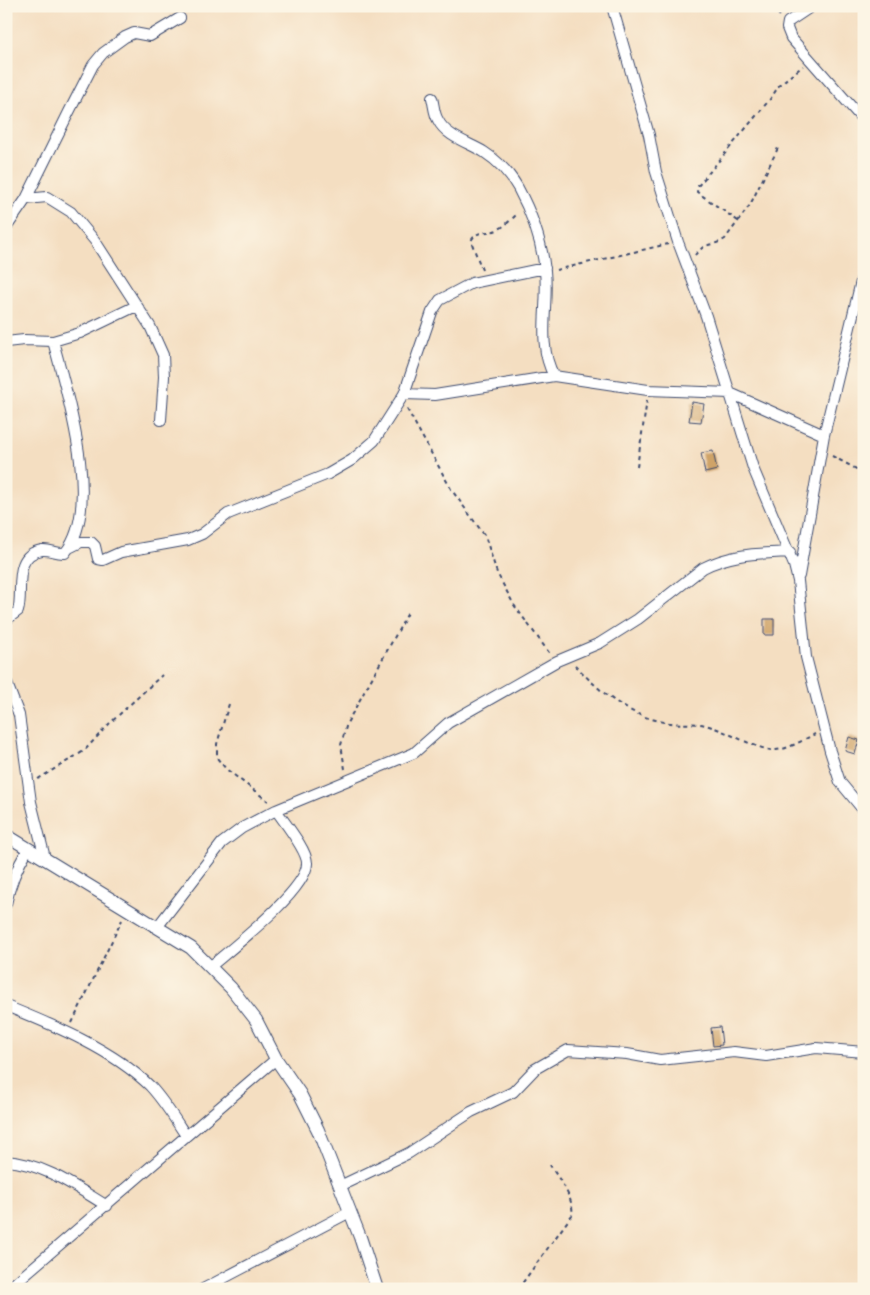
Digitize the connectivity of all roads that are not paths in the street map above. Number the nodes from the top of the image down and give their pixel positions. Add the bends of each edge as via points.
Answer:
1 (612, 6) edge
2 (812, 6) edge
3 (180, 18) dead end
4 (432, 98) dead end
5 (864, 121) edge
6 (26, 199) junction
7 (6, 228) edge
8 (864, 269) edge
9 (545, 270) junction
10 (136, 306) junction
11 (53, 341) junction
12 (6, 342) edge
13 (554, 376) junction
14 (730, 392) junction
15 (403, 396) junction
16 (161, 420) dead end
17 (824, 435) junction
18 (70, 547) junction
19 (790, 552) junction
20 (798, 581) junction
21 (6, 620) edge
22 (6, 681) edge
23 (276, 810) junction
24 (864, 810) edge
25 (6, 835) edge
26 (28, 849) junction
27 (45, 858) junction
28 (6, 904) edge
29 (158, 926) junction
30 (212, 966) junction
31 (6, 1006) edge
32 (864, 1052) edge
33 (276, 1059) junction
34 (186, 1136) junction
35 (6, 1161) edge
36 (340, 1186) junction
37 (107, 1206) junction
38 (350, 1212) junction
39 (8, 1289) edge
40 (203, 1289) edge
41 (377, 1289) edge

1 - 14 street via 649,135 656,172
2 - 5 street via 788,22 791,38
3 - 6 street via 150,36 134,33 125,37 102,53
4 - 9 street via 438,122 461,140 494,158 517,186 537,230
6 - 7 street
6 - 10 street via 47,197 71,212 91,235
8 - 17 street
9 - 13 street via 544,341 547,364
9 - 15 street via 472,284 440,300 432,312
10 - 11 street via 80,333
10 - 16 street via 163,355
11 - 12 street
11 - 18 street via 75,428 81,471 79,527
13 - 14 street via 648,390
13 - 15 street via 436,395
14 - 17 street
14 - 19 street via 753,468
15 - 18 street via 374,441 352,460 328,474 228,514 202,534 188,540 121,552 103,560 98,559 95,546 90,542
17 - 20 street
18 - 21 street via 63,554 42,550 25,560 19,587 20,605 18,611
19 - 20 street
19 - 23 street via 730,556 714,562 638,619 448,723 414,753
20 - 24 street via 806,657 824,730 840,782
22 - 27 street via 20,724 28,786
23 - 29 street via 222,843
23 - 30 street via 306,855 305,873 287,898
25 - 26 street
26 - 27 street
26 - 28 street via 13,876
27 - 29 street
29 - 30 street
30 - 33 street via 256,1020
31 - 34 street via 68,1032 100,1050 149,1086
32 - 36 street via 816,1048 766,1056 734,1052 660,1060 568,1050 535,1069 513,1092 471,1112 410,1153
33 - 34 street
33 - 36 street via 304,1101
34 - 37 street
35 - 37 street via 25,1163 55,1174
36 - 38 street
37 - 39 street
38 - 40 street
38 - 41 street

